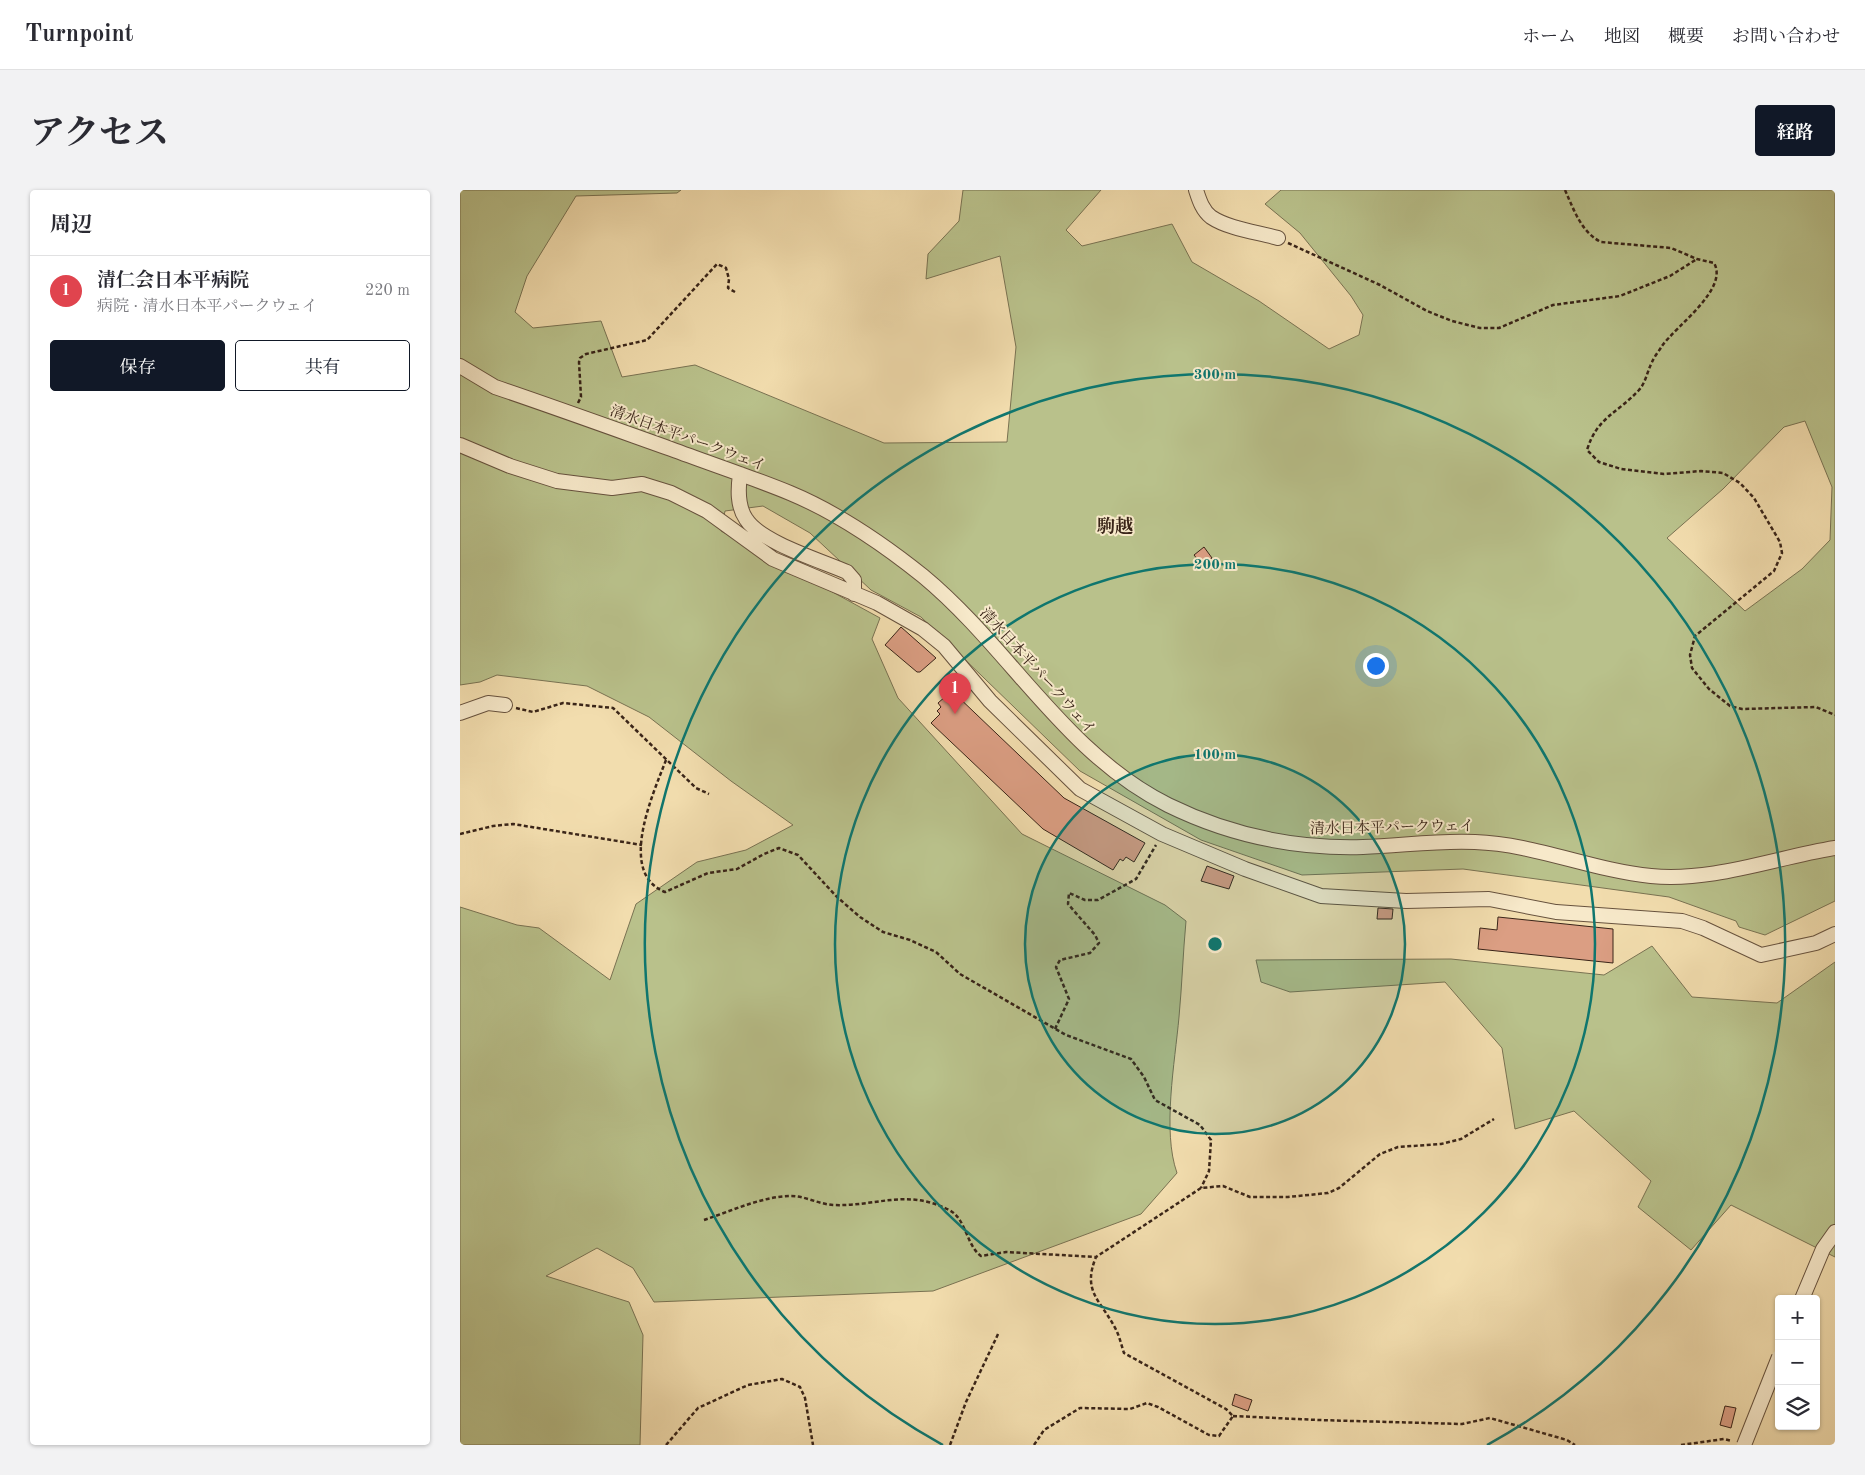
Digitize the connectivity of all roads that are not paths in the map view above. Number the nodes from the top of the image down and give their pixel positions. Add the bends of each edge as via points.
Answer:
1 (1196, 190) edge
2 (1278, 238) road end
3 (460, 366) edge
4 (460, 445) edge
5 (740, 474) junction
6 (854, 594) junction
7 (505, 705) road end
8 (460, 713) edge
9 (1835, 848) edge
10 (1835, 934) edge
11 (1833, 1234) edge
12 (1804, 1295) edge
13 (1775, 1366) edge
14 (1742, 1444) edge

1 - 2 street via 1201,205 1211,216 1230,225
3 - 5 street, 清水日本平パークウェイ via 495,387
4 - 6 street via 557,481 612,488 642,484 670,493 707,511 773,559
5 - 6 street via 740,506 754,530 848,572 854,580
5 - 9 street, 清水日本平パークウェイ via 790,493 854,526 921,575 966,616 1054,717 1109,768 1168,805 1245,835 1278,842 1360,847 1476,842 1533,851 1617,872 1653,876 1725,871
6 - 10 street via 900,614 944,646 990,701 1080,789 1162,834 1321,896 1406,901 1490,899 1556,912 1682,920 1760,955 1816,943
7 - 8 street via 488,703
11 - 12 street via 1818,1259
13 - 14 street, bridge

